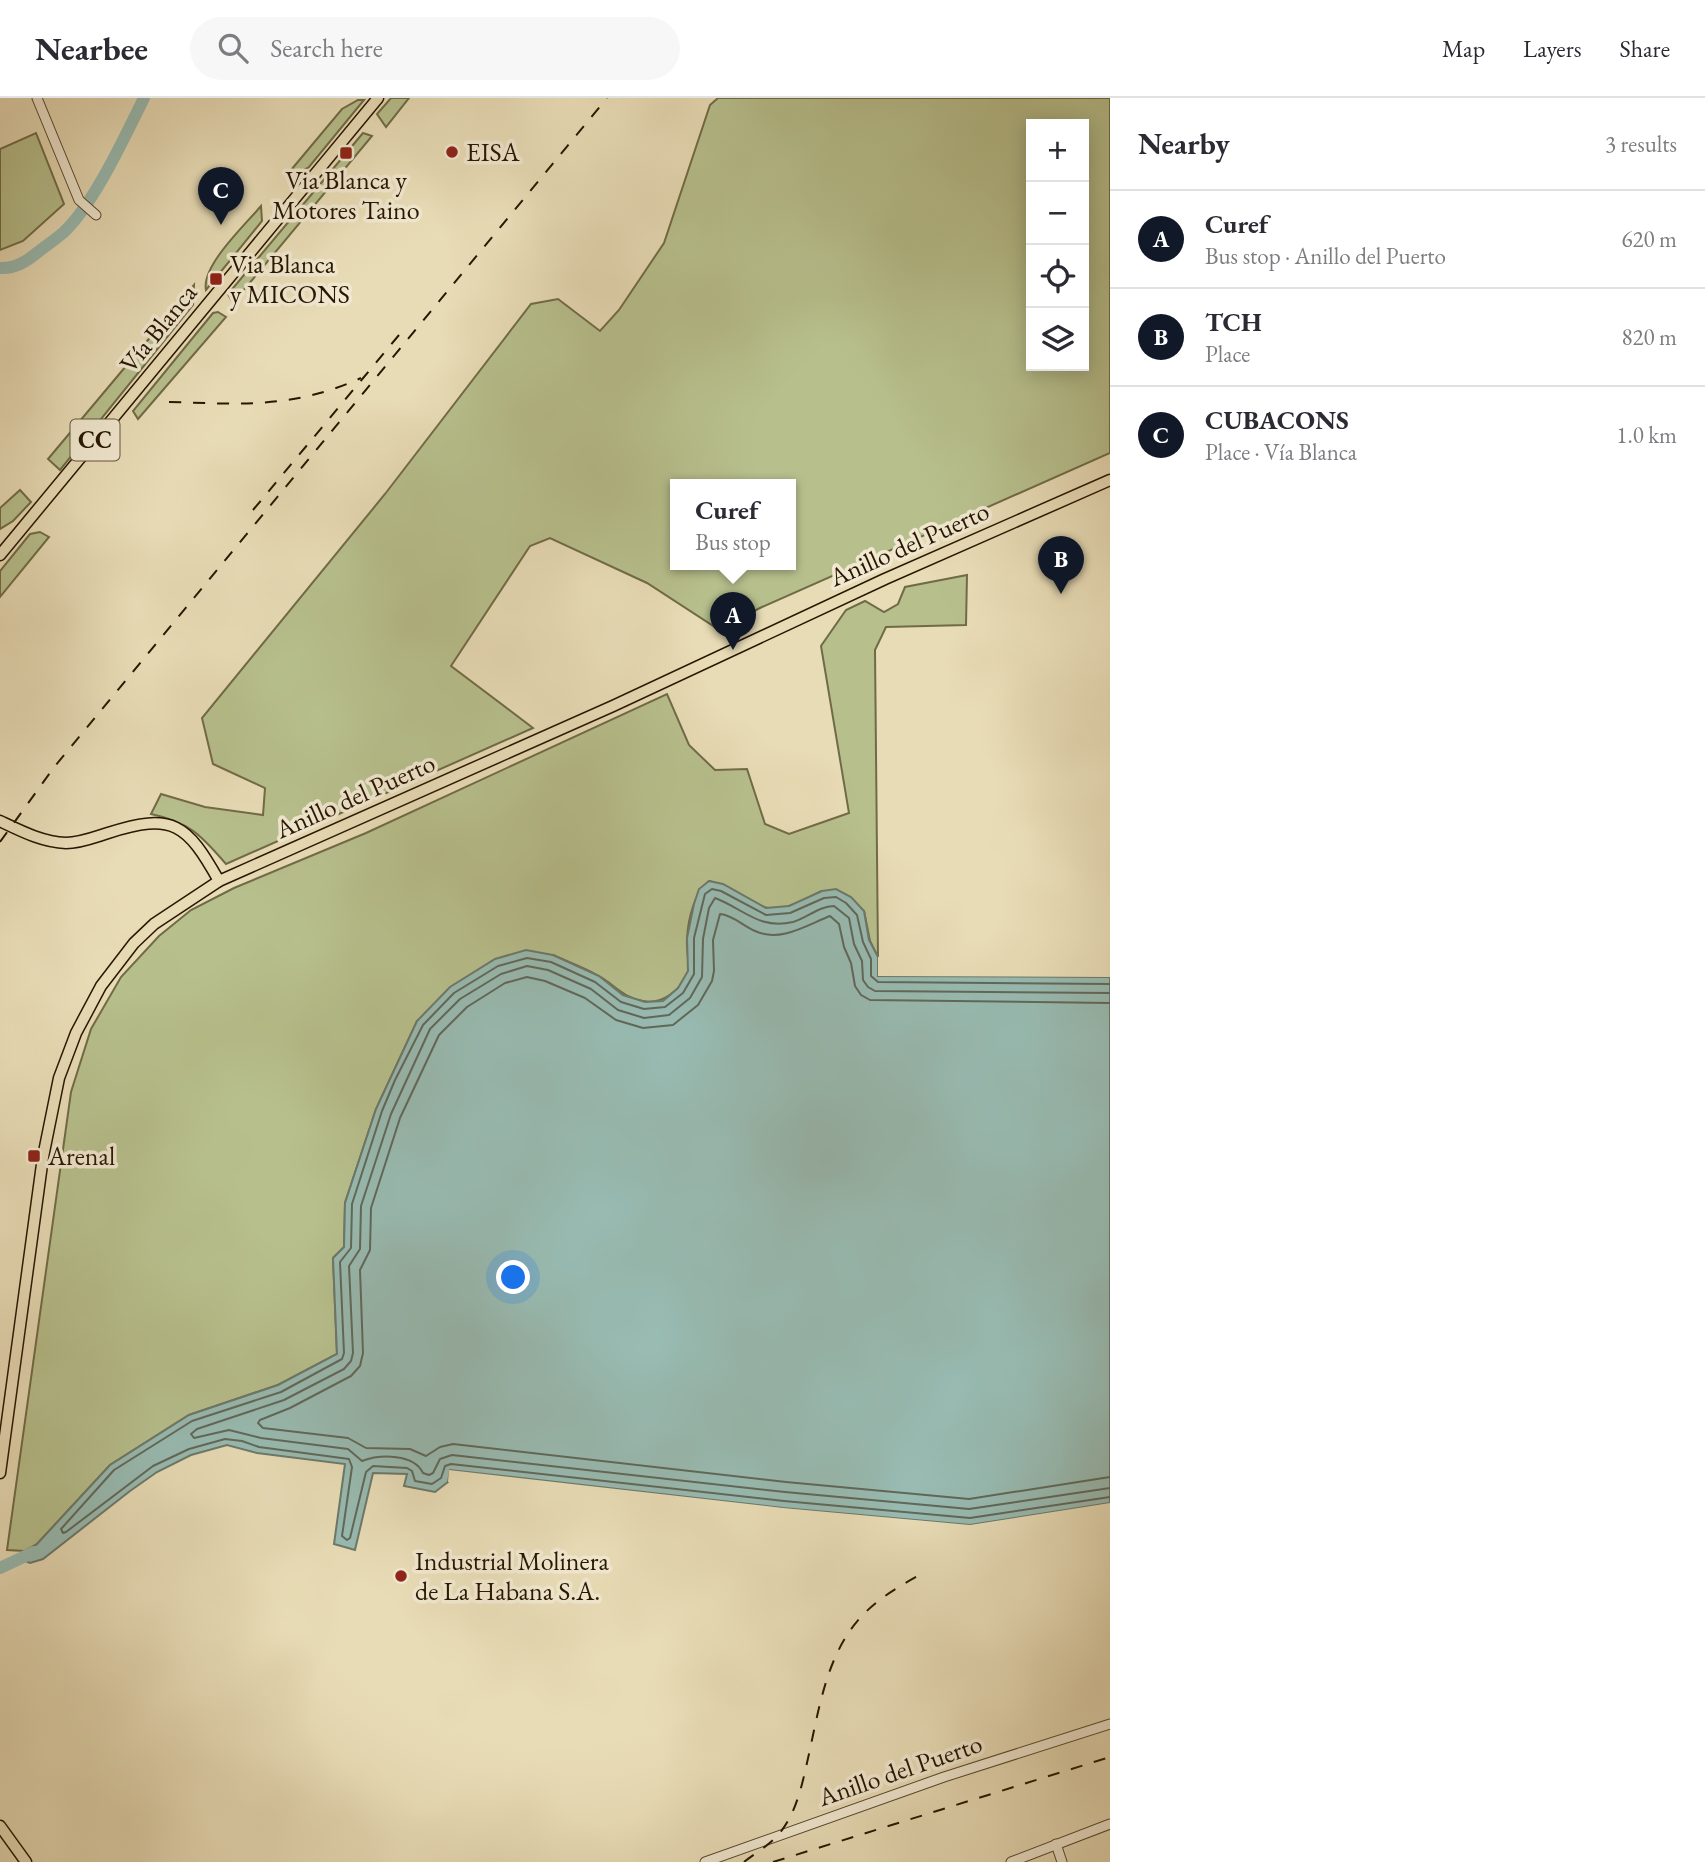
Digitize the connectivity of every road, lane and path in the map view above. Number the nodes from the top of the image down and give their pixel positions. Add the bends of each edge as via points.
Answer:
1 (37, 98) edge
2 (378, 98) edge
3 (96, 215) dead end
4 (1110, 480) edge
5 (15, 536) junction
6 (0, 541) edge
7 (0, 555) edge
8 (0, 821) edge
9 (219, 881) junction
10 (0, 1472) edge
11 (1110, 1724) edge
12 (1110, 1824) edge
13 (0, 1826) edge
14 (1056, 1844) junction
15 (26, 1862) edge
16 (705, 1862) edge
17 (1011, 1862) edge
18 (1062, 1862) edge

1 - 3 street via 79,200
2 - 5 main road, Vía Blanca / CC
4 - 9 main road, Anillo del Puerto
5 - 6 main road
5 - 7 main road, Vía Blanca / CC
8 - 9 main road via 38,839 67,843 143,824 170,824 188,834
9 - 10 main road, Anillo del Puerto via 154,924 134,943 92,1003 66,1056 43,1157
11 - 16 street, Anillo del Puerto
12 - 14 street
13 - 15 main road
14 - 17 street
14 - 18 street

